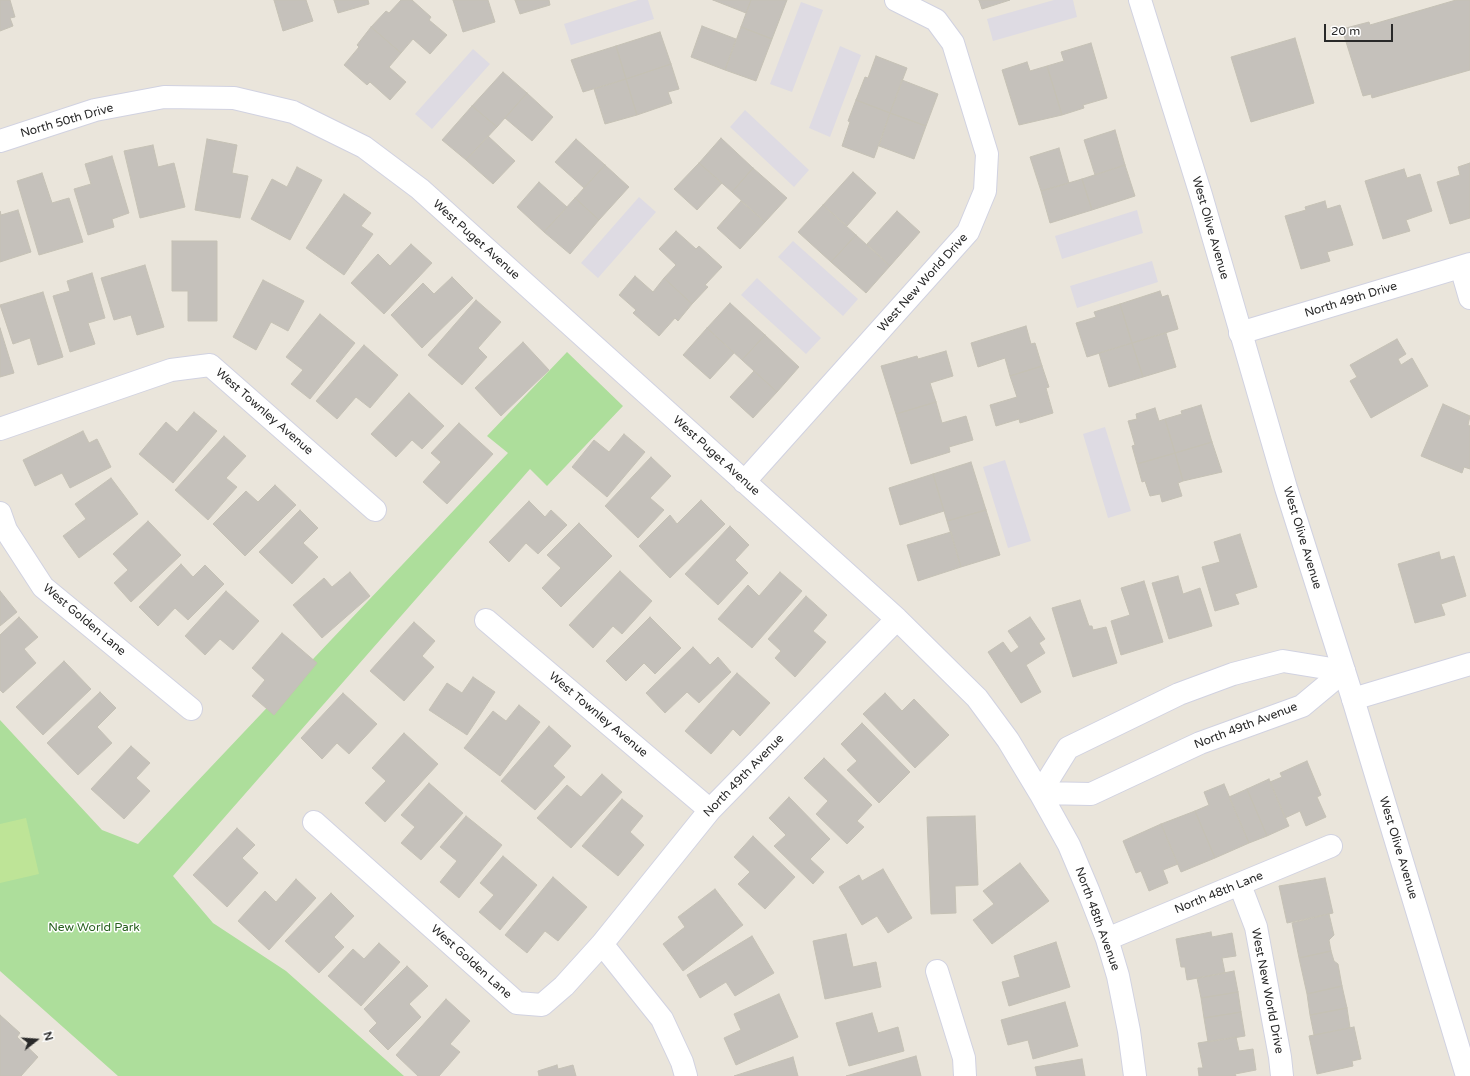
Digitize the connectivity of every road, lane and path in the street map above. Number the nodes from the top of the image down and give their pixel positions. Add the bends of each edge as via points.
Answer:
1 (896, 0) edge
2 (1140, 0) edge
3 (0, 141) edge
4 (364, 147) joint
5 (1465, 266) edge
6 (1470, 298) edge
7 (1240, 333) junction
8 (0, 429) edge
9 (744, 482) junction
10 (375, 510) dead end
11 (0, 513) edge
12 (897, 619) junction
13 (486, 620) dead end
14 (1470, 664) edge
15 (1344, 671) junction
16 (1353, 699) junction
17 (191, 709) dead end
18 (1040, 793) junction
19 (710, 810) junction
20 (314, 822) dead end
21 (1331, 846) dead end
22 (1240, 885) junction
23 (1107, 939) junction
24 (602, 944) junction
25 (937, 971) dead end
26 (686, 1076) edge
27 (966, 1076) edge
28 (1134, 1076) edge
29 (1282, 1076) edge
30 (1467, 1076) edge

1 - 9 street, West New World Drive via 936,20 953,43 987,154 985,191 968,232
2 - 7 street, West Olive Avenue
3 - 4 street, North 50th Drive via 96,110 164,97 234,98 293,112
4 - 9 street, West Puget Avenue via 420,189
5 - 6 street, North 49th Drive
5 - 7 street, North 49th Drive
7 - 15 street, West Olive Avenue
8 - 10 street, West Townley Avenue via 171,370 210,365
9 - 12 street, West Puget Avenue
11 - 17 street, West Golden Lane via 6,530 43,588
12 - 18 street, West Puget Avenue via 977,698 1008,740
12 - 19 street, North 49th Avenue
13 - 19 street, West Townley Avenue
14 - 16 street
15 - 16 street, West Olive Avenue
15 - 18 street, North 49th Avenue via 1302,706 1200,743 1091,794
15 - 18 street via 1283,661 1233,674 1179,694 1068,748
16 - 30 street, West Olive Avenue
18 - 23 street, North 48th Avenue via 1069,845
19 - 24 street, North 49th Avenue
20 - 24 street, West Golden Lane via 517,1003 542,1005 564,986
21 - 22 street, North 48th Lane
22 - 23 street, North 48th Lane
22 - 29 street, West New World Drive via 1256,927
23 - 28 street, North 48th Avenue via 1126,1015
24 - 26 street via 662,1019
25 - 27 street via 964,1058

